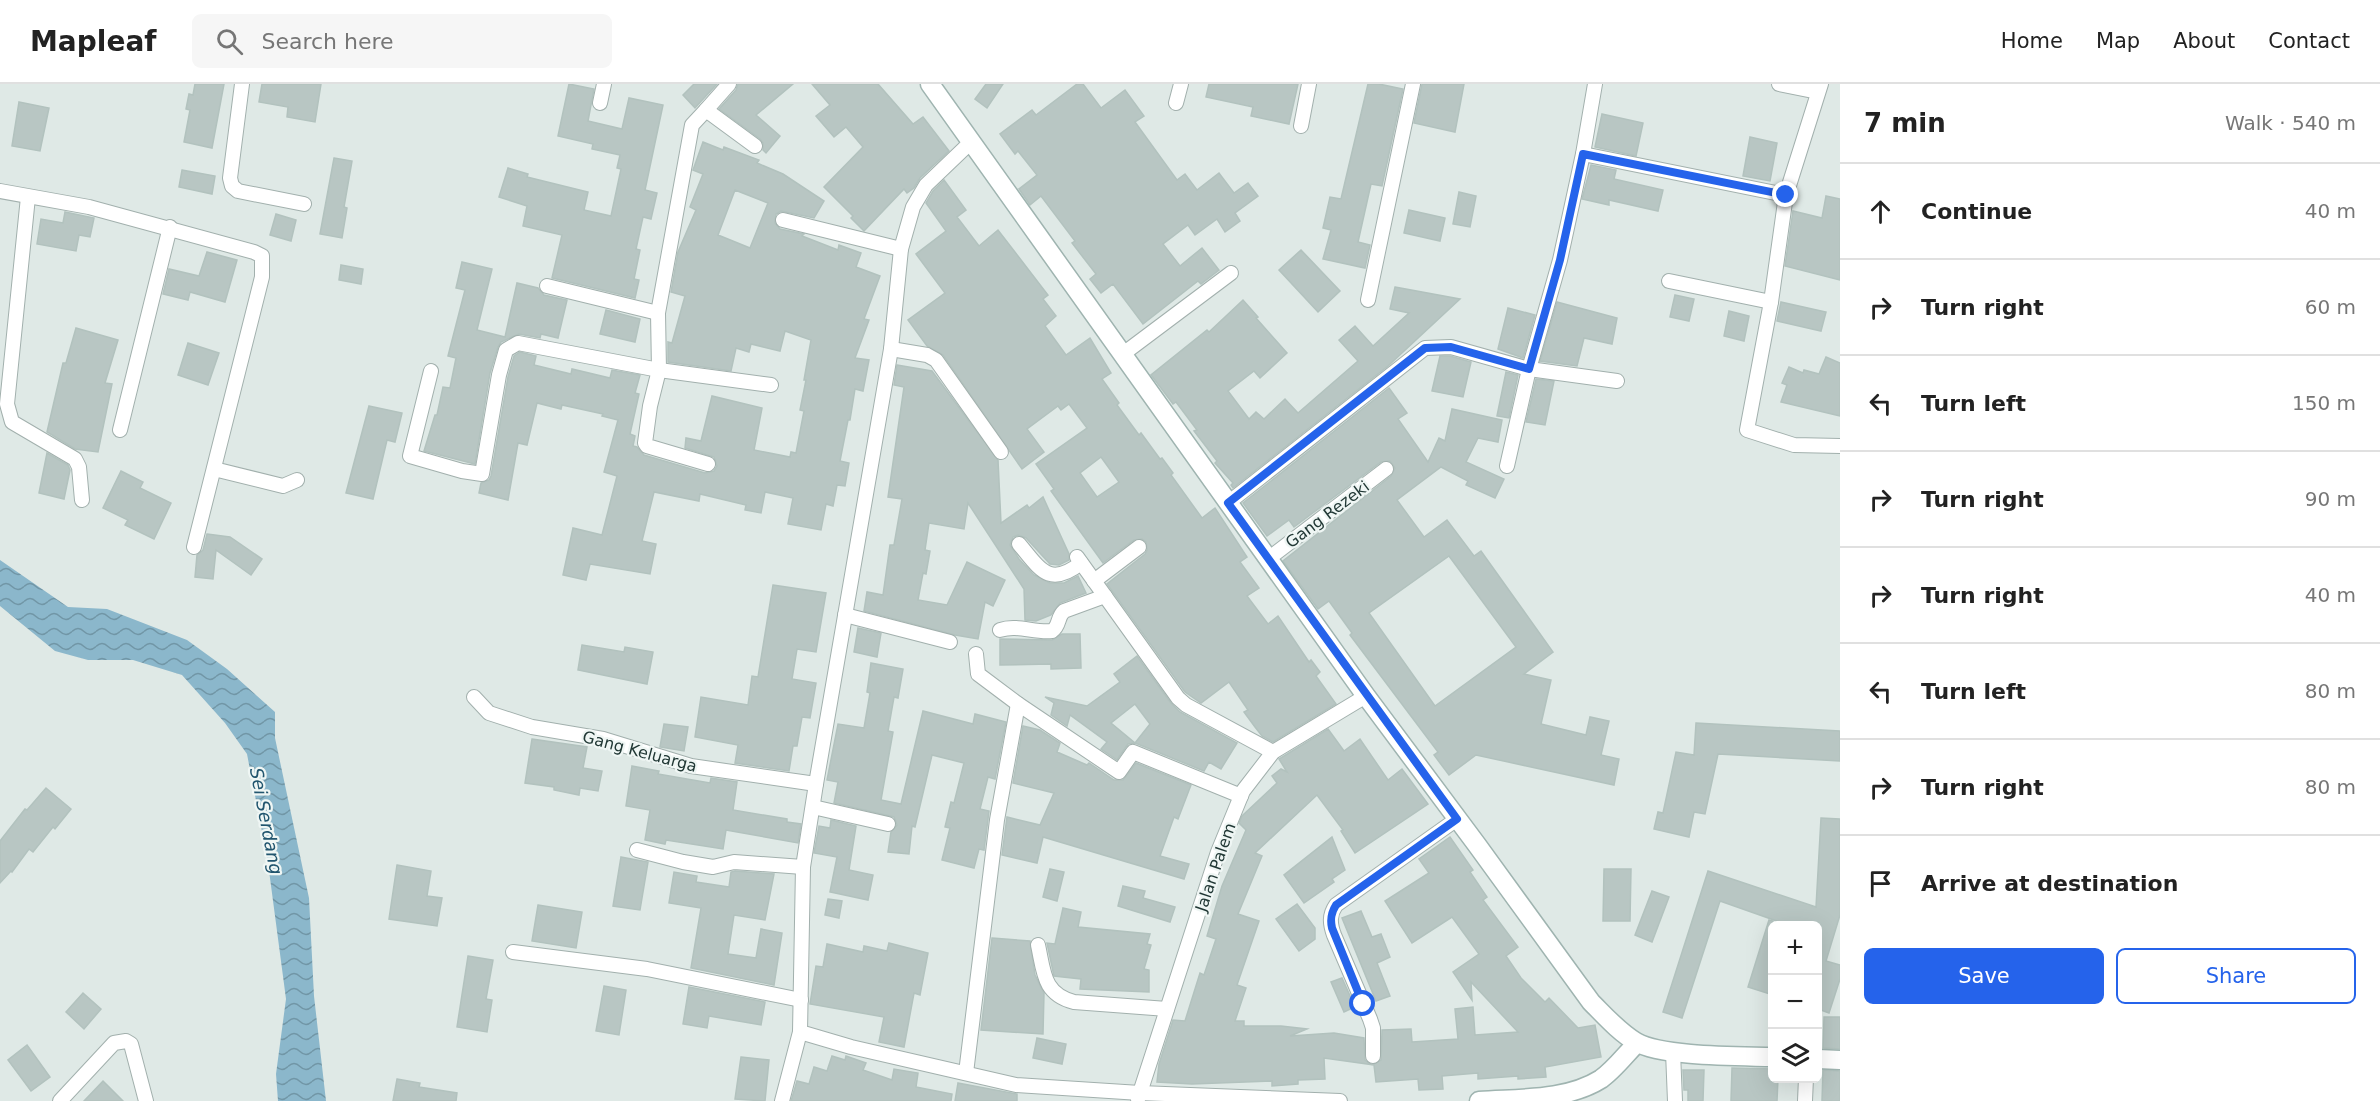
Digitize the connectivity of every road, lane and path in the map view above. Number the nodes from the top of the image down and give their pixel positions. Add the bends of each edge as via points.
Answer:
1 (242, 84) edge
2 (604, 84) edge
3 (729, 84) edge
4 (1181, 84) edge
5 (1309, 84) edge
6 (1413, 84) edge
7 (1595, 84) edge
8 (1779, 84) edge
9 (933, 86) edge
10 (1820, 88) edge
11 (1176, 103) dead end
12 (600, 104) dead end
13 (706, 110) junction
14 (1301, 126) dead end
15 (972, 141) junction
16 (755, 146) dead end
17 (1583, 154) junction
18 (0, 191) edge
19 (1786, 195) junction
20 (28, 196) junction
21 (304, 204) dead end
22 (783, 220) dead end
23 (170, 228) junction
24 (902, 249) junction
25 (1231, 273) dead end
26 (1668, 281) dead end
27 (547, 286) dead end
28 (1368, 300) dead end
29 (1771, 302) junction
30 (658, 313) junction
31 (891, 349) junction
32 (1123, 354) junction
33 (1529, 369) junction
34 (659, 370) junction
35 (431, 371) dead end
36 (1617, 381) dead end
37 (771, 386) dead end
38 (120, 430) dead end
39 (1840, 446) edge
40 (1002, 452) dead end
41 (708, 464) dead end
42 (1507, 466) dead end
43 (214, 469) junction
44 (1386, 469) dead end
45 (297, 480) dead end
46 (82, 500) dead end
47 (1228, 503) junction
48 (1019, 544) dead end
49 (194, 547) dead end
50 (1139, 547) dead end
51 (1268, 559) junction
52 (1094, 581) junction
53 (1105, 596) junction
54 (845, 615) junction
55 (1000, 630) dead end
56 (950, 642) dead end
57 (976, 654) dead end
58 (1366, 696) junction
59 (474, 697) dead end
60 (1018, 704) junction
61 (1272, 752) junction
62 (816, 784) junction
63 (1241, 796) junction
64 (813, 807) junction
65 (1457, 819) junction
66 (888, 824) dead end
67 (637, 850) dead end
68 (803, 867) junction
69 (1038, 945) dead end
70 (513, 952) dead end
71 (801, 1000) junction
72 (1167, 1009) junction
73 (800, 1032) junction
74 (1637, 1043) junction
75 (1673, 1052) junction
76 (1373, 1056) dead end
77 (1768, 1057) edge
78 (1822, 1059) edge
79 (1840, 1060) edge
80 (966, 1073) junction
81 (1806, 1083) edge
82 (1139, 1097) edge
83 (1243, 1099) edge
84 (60, 1101) edge
85 (146, 1101) edge
86 (782, 1101) edge
87 (1340, 1101) edge
88 (1479, 1101) edge
89 (1675, 1101) edge
90 (1805, 1101) edge

1 - 21 street via 232,186 238,191
2 - 12 street
3 - 13 street
4 - 11 street
5 - 14 street
6 - 28 street
7 - 17 street
8 - 10 street
9 - 15 main road
10 - 19 street
13 - 16 street
13 - 30 street via 689,131
15 - 24 street via 926,185 913,207
15 - 32 main road
17 - 19 street
17 - 33 street via 1560,260
18 - 20 street
19 - 29 street
20 - 23 street
20 - 46 street via 7,404 12,422 75,459 80,467
22 - 24 street
23 - 38 street
23 - 43 street via 262,256 262,277
24 - 31 street
25 - 32 street
26 - 29 street
27 - 30 street
29 - 39 street via 1747,430 1794,445
30 - 34 street
31 - 40 street via 936,360
31 - 54 street
32 - 47 main road
33 - 36 street
33 - 42 street
33 - 47 street via 1451,347 1425,348
34 - 35 street via 512,345 500,375 482,474 410,456
34 - 37 street
34 - 41 street via 645,443
43 - 45 street via 283,486
43 - 49 street
44 - 51 street, Gang Rezeki
47 - 51 main road
48 - 52 street via 1050,575 1068,572 1079,560
50 - 52 street
51 - 58 main road
52 - 53 street
53 - 55 street via 1064,611 1052,631 1014,627
53 - 61 street via 1178,698
54 - 56 street
54 - 62 street
57 - 60 street via 978,674
58 - 61 street, Jalan Palem
58 - 65 main road
59 - 62 street, Gang Keluarga via 489,713 532,727 603,739 691,766
60 - 63 street via 1119,772 1133,752
60 - 80 street via 999,809
61 - 63 street, Jalan Palem
62 - 64 street
63 - 72 street, Jalan Palem via 1218,852
64 - 66 street
64 - 68 street
65 - 74 main road via 1591,1002
65 - 76 street via 1332,910 1332,928 1373,1028
67 - 68 street via 713,867 734,861
68 - 71 street
69 - 72 street via 1047,983 1063,999
70 - 71 street via 646,969
71 - 73 street
72 - 82 street, Jalan Palem
73 - 80 street
73 - 86 street
74 - 75 main road
74 - 88 main road via 1603,1077 1583,1088 1560,1094
75 - 77 main road
75 - 89 street
78 - 79 main road
80 - 82 street via 1016,1084
81 - 90 street
82 - 83 street
83 - 87 street
84 - 85 street via 114,1043 126,1041 131,1044

